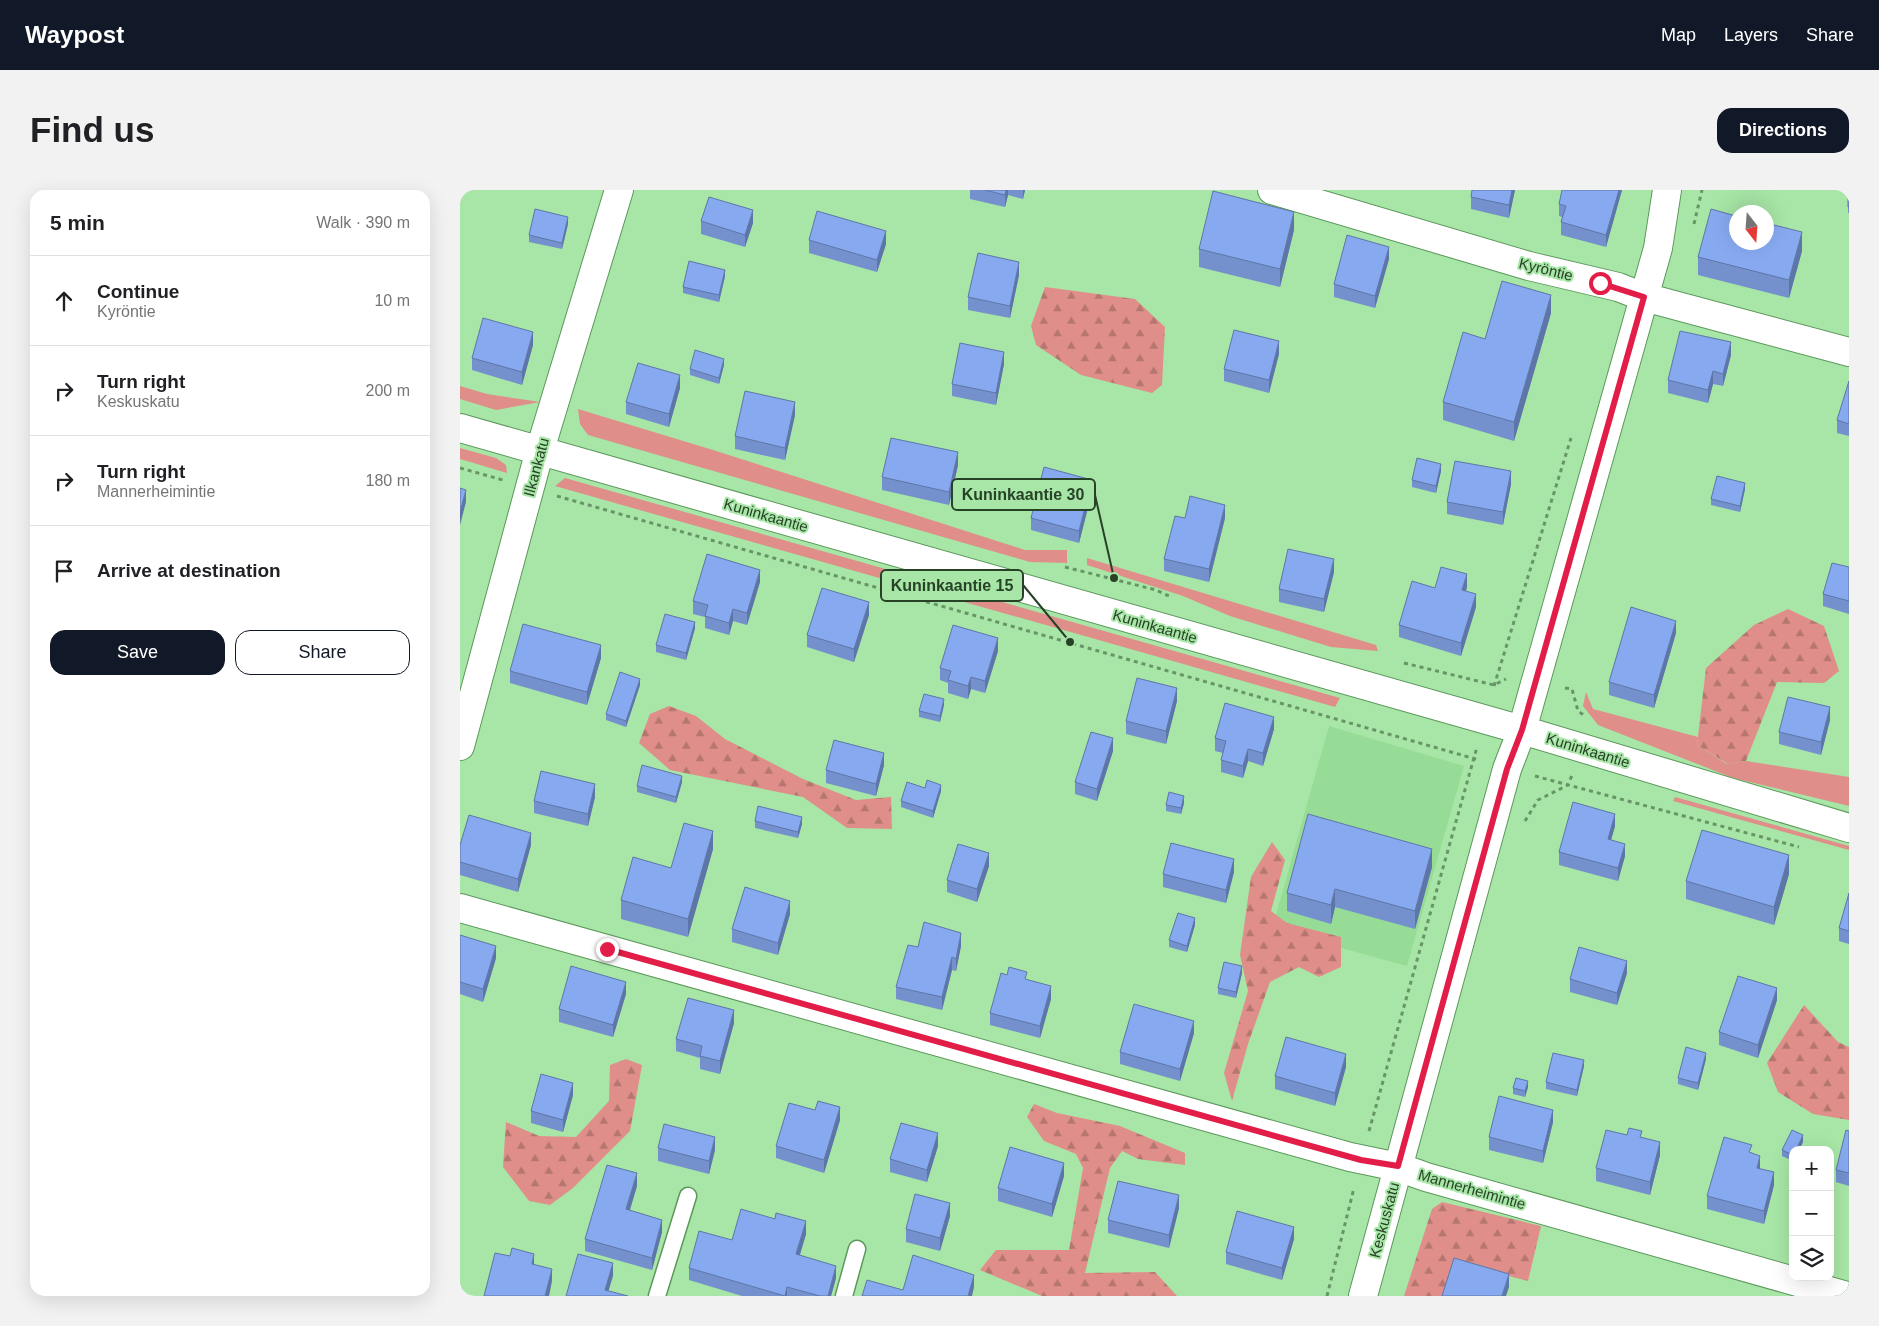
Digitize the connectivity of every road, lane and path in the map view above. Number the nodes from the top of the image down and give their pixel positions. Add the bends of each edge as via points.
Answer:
1 (619, 190) edge
2 (1272, 190) edge
3 (1667, 190) edge
4 (1644, 297) junction
5 (1849, 352) edge
6 (460, 428) edge
7 (540, 450) junction
8 (460, 468) edge
9 (531, 488) junction
10 (1522, 730) junction
11 (460, 746) edge
12 (1507, 769) junction
13 (1849, 828) edge
14 (1800, 847) dead end
15 (460, 908) edge
16 (1398, 1166) junction
17 (688, 1196) dead end
18 (857, 1249) dead end
19 (657, 1296) edge
20 (844, 1296) edge
21 (1363, 1296) edge
22 (1847, 1296) edge

1 - 7 street, Ilkankatu
2 - 4 street, Kyröntie
3 - 4 street, Keskuskatu via 1658,248
4 - 5 street, Kyröntie
4 - 10 street, Keskuskatu
6 - 7 street, Kuninkaantie
7 - 9 street, Ilkankatu
7 - 10 street, Kuninkaantie
8 - 9 path
9 - 11 street, Ilkankatu
9 - 12 path
10 - 12 street, Keskuskatu
10 - 13 street, Kuninkaantie
12 - 14 path
12 - 16 street, Keskuskatu
15 - 16 street, Mannerheimintie via 1361,1160
16 - 21 street, Keskuskatu
16 - 22 street, Mannerheimintie via 1426,1177
17 - 19 lane
18 - 20 lane

